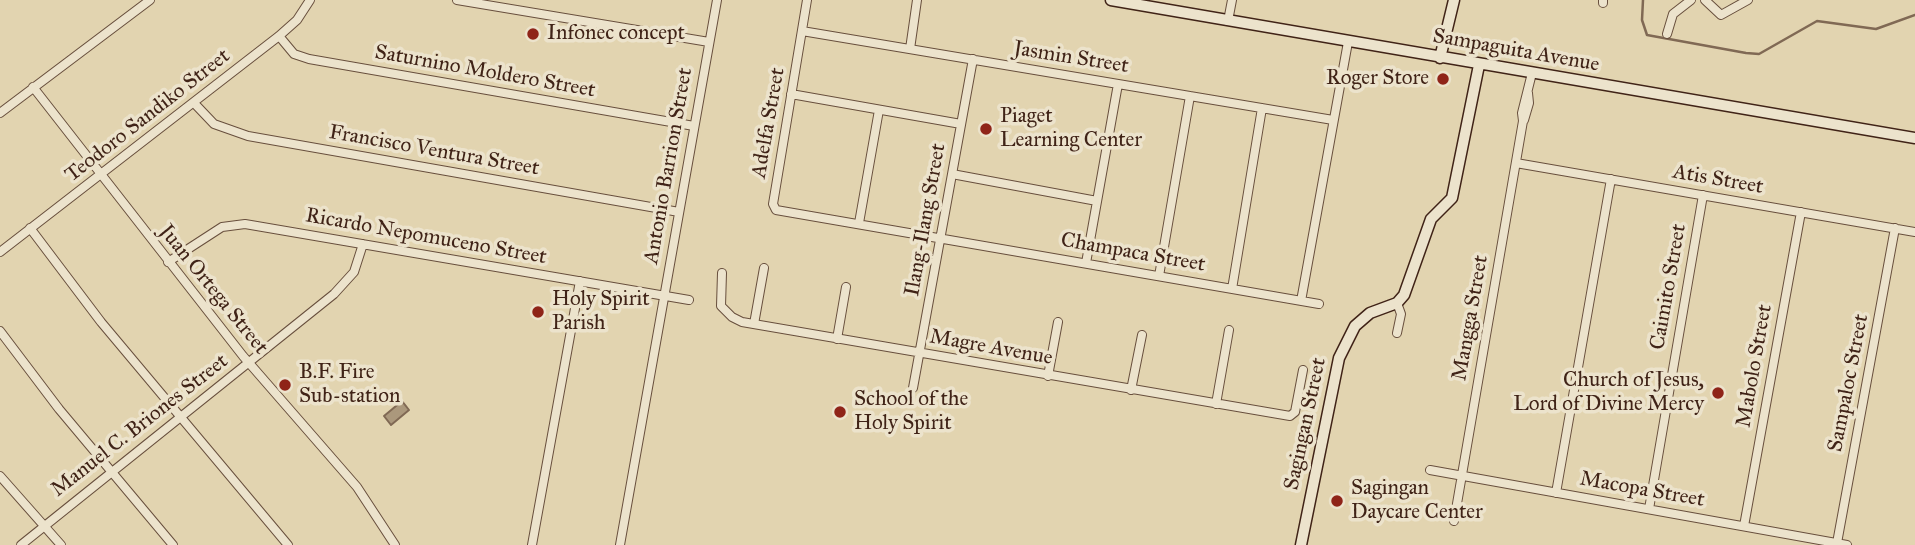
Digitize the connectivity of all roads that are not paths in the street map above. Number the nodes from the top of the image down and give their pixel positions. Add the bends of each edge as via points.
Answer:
1 (150, 0) edge
2 (310, 0) edge
3 (457, 0) edge
4 (717, 0) edge
5 (807, 0) edge
6 (917, 0) edge
7 (1111, 0) edge
8 (1231, 0) edge
9 (1454, 0) edge
10 (1691, 0) edge
11 (1705, 0) edge
12 (1748, 0) edge
13 (1228, 21) junction
14 (802, 31) junction
15 (1668, 34) dead end
16 (279, 36) junction
17 (709, 42) junction
18 (1348, 42) junction
19 (910, 49) junction
20 (1440, 58) junction
21 (973, 60) junction
22 (1479, 65) junction
23 (1532, 74) junction
24 (1118, 84) junction
25 (33, 87) junction
26 (791, 94) junction
27 (1189, 96) junction
28 (194, 103) junction
29 (1262, 108) junction
30 (879, 110) junction
31 (0, 113) edge
32 (1333, 120) junction
33 (961, 124) junction
34 (694, 126) junction
35 (1915, 138) edge
36 (1516, 163) junction
37 (100, 174) junction
38 (952, 174) junction
39 (1611, 179) junction
40 (1703, 195) junction
41 (1097, 201) junction
42 (679, 212) junction
43 (1801, 212) junction
44 (859, 223) junction
45 (30, 228) junction
46 (1895, 229) junction
47 (1915, 232) edge
48 (941, 237) junction
49 (363, 244) junction
50 (0, 252) edge
51 (167, 262) junction
52 (1086, 263) junction
53 (764, 268) dead end
54 (722, 273) dead end
55 (1158, 276) junction
56 (580, 281) junction
57 (846, 286) dead end
58 (1232, 289) junction
59 (664, 296) junction
60 (689, 300) dead end
61 (1301, 301) junction
62 (1396, 303) junction
63 (1319, 304) dead end
64 (1058, 322) dead end
65 (754, 324) junction
66 (1228, 330) dead end
67 (0, 331) edge
68 (1397, 333) dead end
69 (1142, 335) dead end
70 (837, 339) junction
71 (920, 353) junction
72 (248, 363) junction
73 (1303, 370) dead end
74 (1048, 376) junction
75 (914, 388) dead end
76 (1131, 390) junction
77 (1216, 404) junction
78 (181, 417) junction
79 (1430, 470) dead end
80 (111, 472) junction
81 (0, 476) edge
82 (1462, 476) junction
83 (1556, 493) junction
84 (1648, 509) junction
85 (1454, 521) dead end
86 (43, 524) junction
87 (1744, 526) junction
88 (1837, 543) junction
89 (21, 545) edge
90 (61, 545) edge
91 (173, 545) edge
92 (288, 545) edge
93 (395, 545) edge
94 (531, 545) edge
95 (620, 545) edge
96 (1301, 545) edge
97 (1847, 545) edge

1 - 25 street
2 - 16 street, Teodoro Sandiko Street
3 - 17 street
4 - 17 street, Antonio Barrion Street
5 - 14 street, Adelfa Street
6 - 19 street
7 - 13 main road, Sampaguita Avenue
8 - 13 street
9 - 20 main road
10 - 15 street via 1673,14
11 - 12 street via 1721,15
13 - 18 main road, Sampaguita Avenue
14 - 19 street, Jasmin Street
14 - 26 street, Adelfa Street
16 - 28 street, Teodoro Sandiko Street
16 - 34 street, Saturnino Moldero Street via 294,54 309,59
17 - 34 street, Antonio Barrion Street
18 - 20 main road, Sampaguita Avenue
18 - 32 street
19 - 21 street, Jasmin Street
20 - 22 main road, Sampaguita Avenue
21 - 24 street, Jasmin Street
21 - 33 street, Ilang-Ilang Street
22 - 23 main road, Sampaguita Avenue
22 - 62 main road via 1452,198 1431,219 1409,285
23 - 35 main road, Sampaguita Avenue
23 - 36 street, Mangga Street
24 - 27 street, Jasmin Street
24 - 41 street
25 - 31 street
25 - 37 street, Juan Ortega Street
26 - 30 street
26 - 44 street, Adelfa Street via 773,207 786,213
27 - 29 street, Jasmin Street
27 - 55 street
28 - 37 street, Teodoro Sandiko Street
28 - 42 street, Francisco Ventura Street via 214,124 248,136
29 - 32 street, Jasmin Street
29 - 58 street
30 - 33 street
30 - 44 street
32 - 61 street
33 - 38 street, Ilang-Ilang Street
34 - 42 street, Antonio Barrion Street
36 - 39 street, Atis Street
36 - 82 street, Mangga Street
37 - 45 street, Teodoro Sandiko Street
37 - 51 street, Juan Ortega Street
38 - 41 street
38 - 48 street, Ilang-Ilang Street
39 - 40 street, Atis Street
39 - 83 street
40 - 43 street, Atis Street
40 - 84 street, Caimito Street
41 - 52 street
42 - 59 street, Antonio Barrion Street
43 - 46 street, Atis Street
43 - 87 street, Mabolo Street
44 - 48 street, Adelfa Street
45 - 50 street, Teodoro Sandiko Street
45 - 78 street
46 - 47 street, Atis Street
46 - 88 street, Sampaloc Street
48 - 52 street, Champaca Street
48 - 71 street, Ilang-Ilang Street
49 - 51 street, Ricardo Nepomuceno Street via 234,224 210,233
49 - 56 street, Ricardo Nepomuceno Street
49 - 72 street, Manuel C. Briones Street via 360,260 346,283
51 - 72 street, Juan Ortega Street
52 - 55 street, Champaca Street
53 - 65 street
54 - 65 street, Magre Avenue via 719,298 724,311
55 - 58 street, Champaca Street
56 - 59 street, Ricardo Nepomuceno Street
56 - 94 street
57 - 70 street
58 - 61 street, Champaca Street
59 - 60 street, Ricardo Nepomuceno Street
59 - 95 street, Antonio Barrion Street
61 - 63 street, Champaca Street
62 - 68 street via 1401,314
62 - 96 main road, Sagingan Street via 1370,313 1355,326 1339,358
64 - 74 street
65 - 70 street, Magre Avenue
66 - 77 street
67 - 80 street
69 - 76 street
70 - 71 street, Magre Avenue
71 - 74 street, Magre Avenue
71 - 75 street, Ilang-Ilang Street
72 - 78 street, Manuel C. Briones Street
72 - 93 street, Juan Ortega Street via 357,487
73 - 77 street, Magre Avenue via 1293,416
74 - 76 street, Magre Avenue
76 - 77 street, Magre Avenue
78 - 80 street, Manuel C. Briones Street
78 - 92 street
79 - 82 street, Macopa Street
80 - 86 street, Manuel C. Briones Street
80 - 91 street
81 - 86 street
82 - 83 street, Macopa Street
82 - 85 street, Mangga Street
83 - 84 street, Macopa Street
84 - 87 street, Macopa Street
86 - 89 street, Manuel C. Briones Street
86 - 90 street
87 - 88 street, Macopa Street
88 - 97 street, Macopa Street

